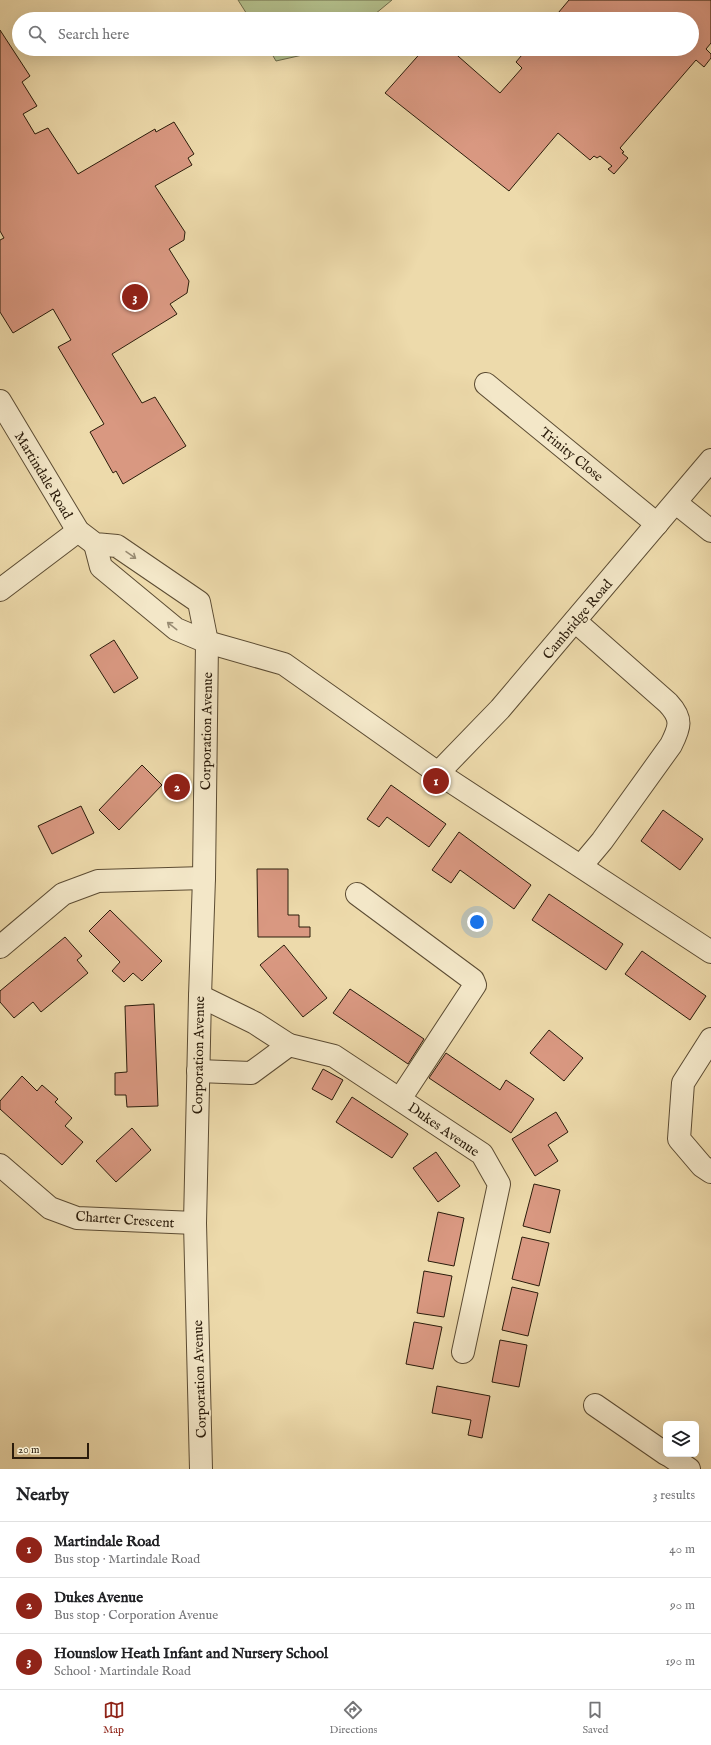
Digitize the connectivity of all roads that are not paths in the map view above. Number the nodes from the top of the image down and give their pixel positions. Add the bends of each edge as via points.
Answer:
1 (486, 384) dead end
2 (0, 401) edge
3 (711, 460) edge
4 (676, 503) junction
5 (657, 524) junction
6 (711, 531) edge
7 (86, 538) junction
8 (0, 590) edge
9 (575, 621) junction
10 (208, 642) junction
11 (438, 773) junction
12 (581, 866) junction
13 (204, 878) junction
14 (357, 894) dead end
15 (0, 947) edge
16 (711, 952) edge
17 (200, 996) junction
18 (711, 1039) edge
19 (289, 1045) junction
20 (198, 1071) junction
21 (400, 1099) junction
22 (0, 1165) edge
23 (711, 1172) edge
24 (194, 1223) junction
25 (463, 1352) dead end
26 (595, 1405) dead end
27 (663, 1452) edge
28 (671, 1457) edge
29 (201, 1469) edge
30 (689, 1469) edge

1 - 5 street, Trinity Close
2 - 7 street, Martindale Road
3 - 4 street, Cambridge Road
4 - 5 street, Cambridge Road
4 - 6 street
5 - 9 street, Cambridge Road
7 - 8 street
10 -> 7 street, Martindale Road via 176,630 101,567
7 -> 10 street via 117,546 199,602
9 - 11 street, Cambridge Road via 500,709
9 - 12 street via 668,703 677,713 679,721 678,731 671,745
10 - 11 street, Martindale Road via 284,664
10 - 13 street, Corporation Avenue
11 - 12 street, Martindale Road
12 - 16 street, Martindale Road
13 - 15 street via 98,881 63,894
13 - 17 street, Corporation Avenue
14 - 21 street via 473,980 475,985
17 - 19 street, Dukes Avenue via 255,1023
17 - 20 street, Corporation Avenue
18 - 23 street via 683,1084 680,1139 702,1166
19 - 20 street via 251,1073
19 - 21 street, Dukes Avenue via 334,1056
20 - 24 street, Corporation Avenue
21 - 25 street, Dukes Avenue via 482,1154 499,1184
22 - 24 street, Charter Crescent via 50,1208 77,1218
24 - 29 street, Corporation Avenue
26 - 27 street
28 - 30 street

